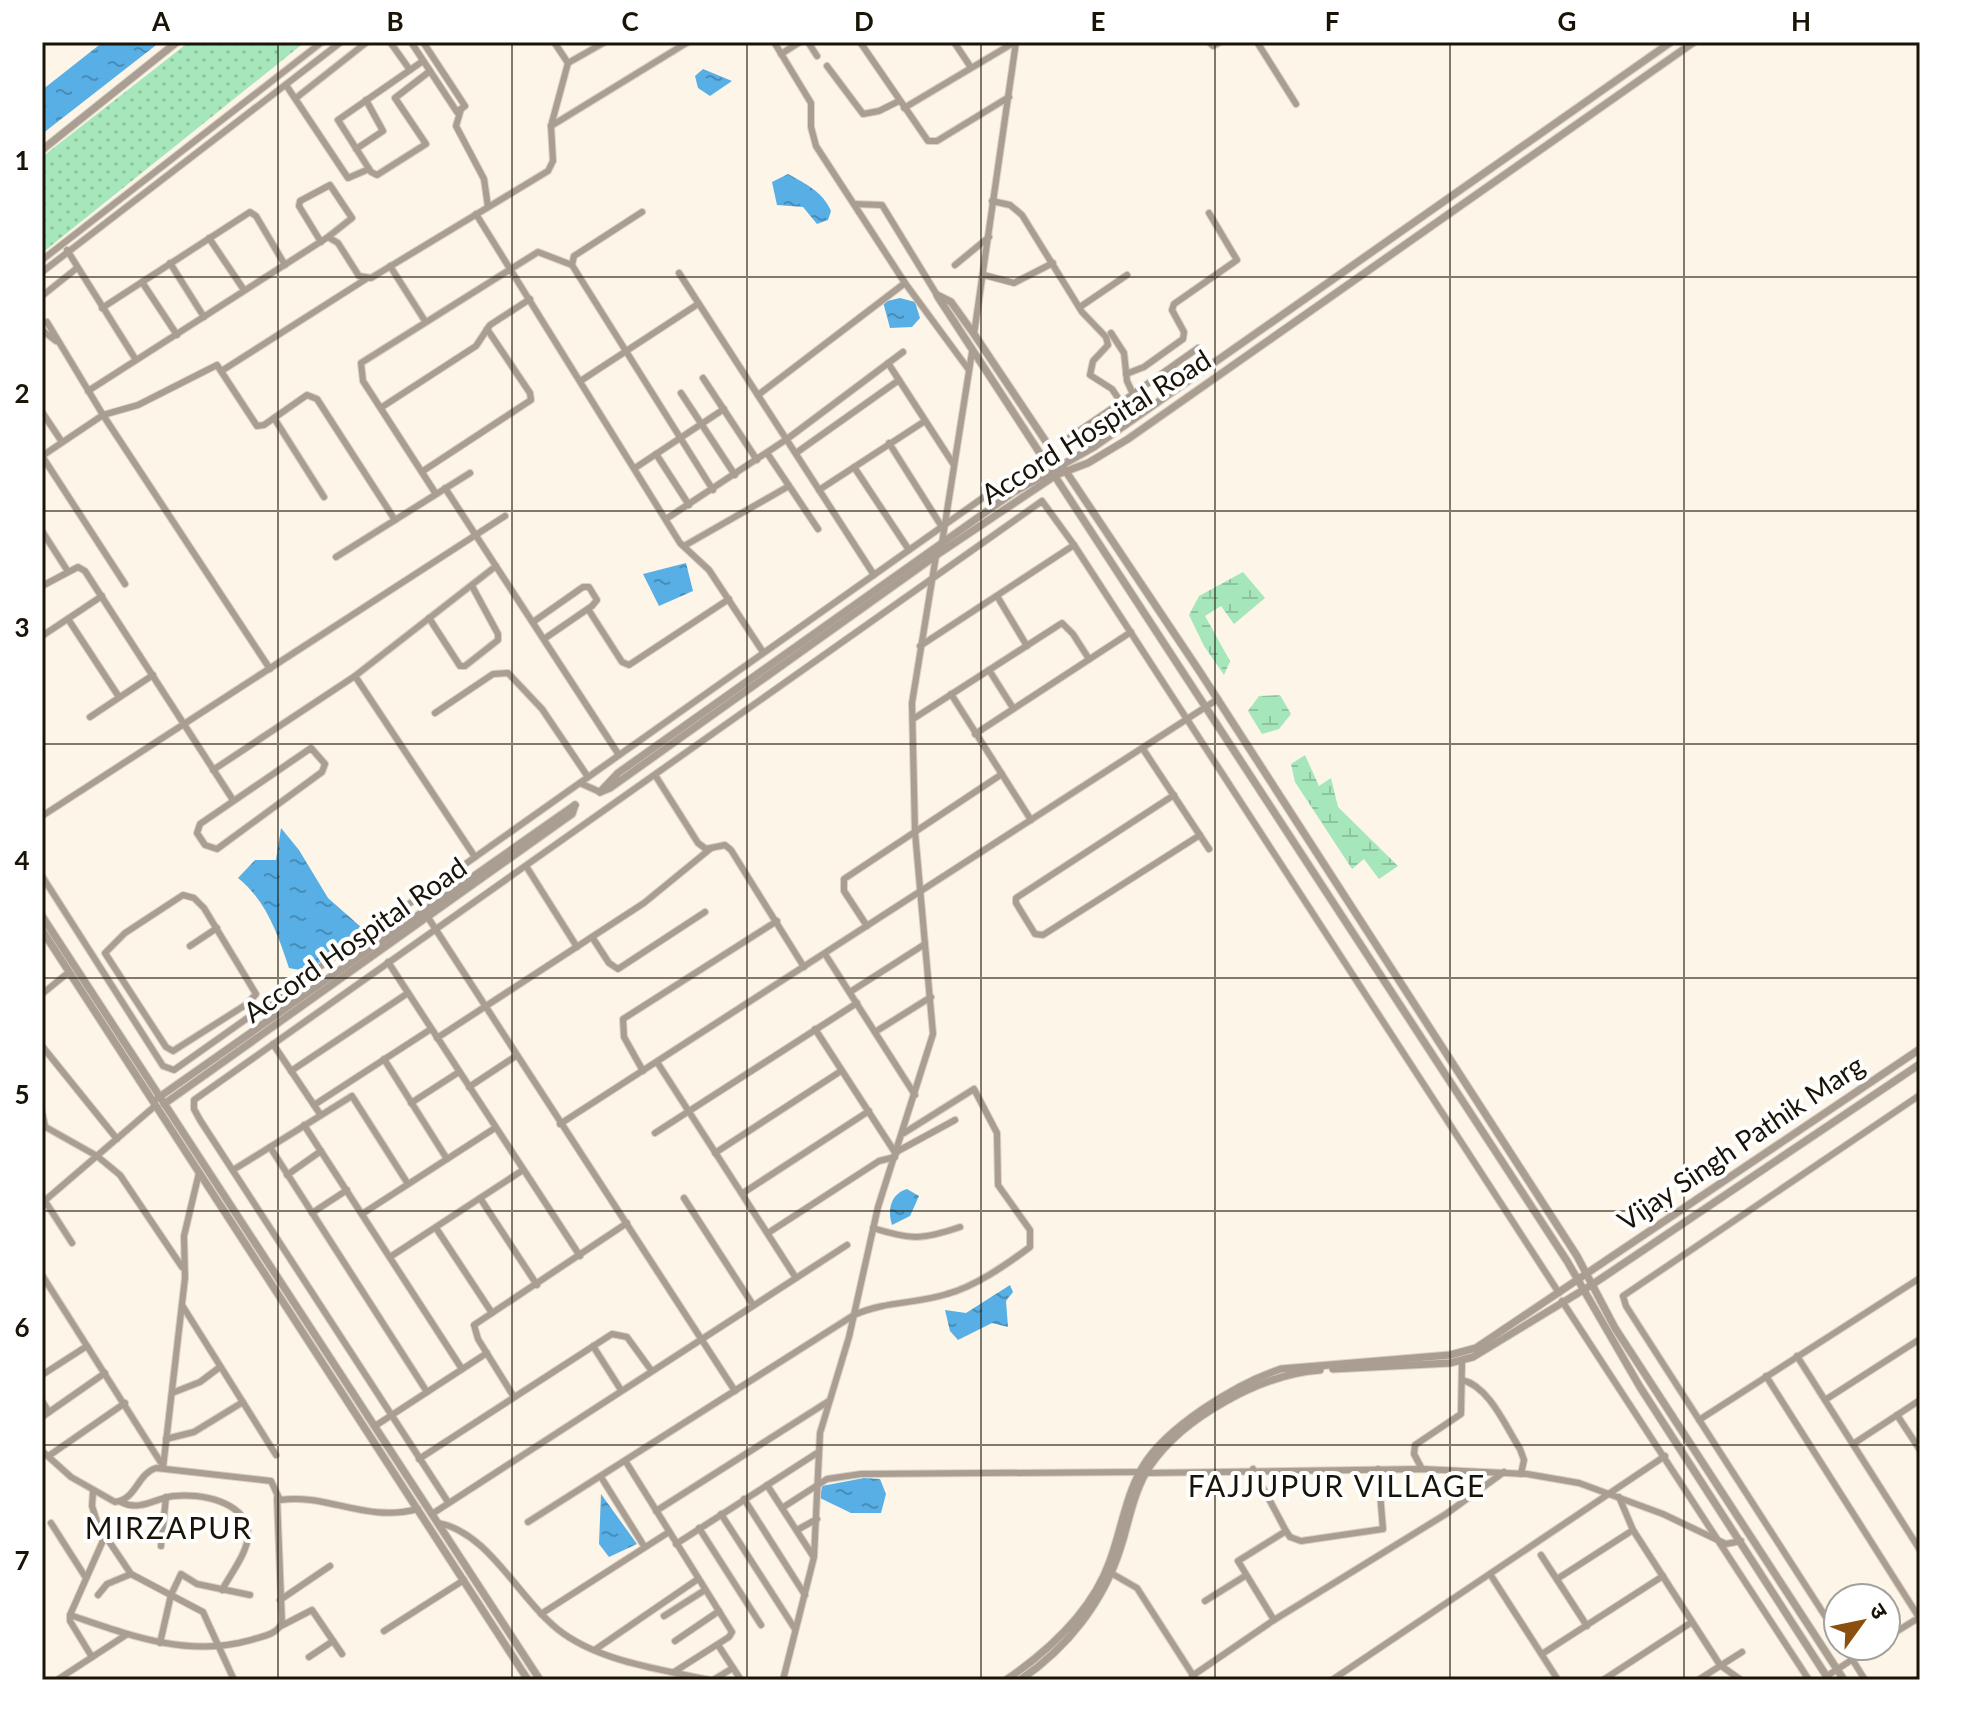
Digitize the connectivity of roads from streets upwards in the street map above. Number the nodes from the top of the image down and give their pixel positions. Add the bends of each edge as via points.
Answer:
1 (177, 42) edge
2 (322, 42) edge
3 (341, 42) edge
4 (367, 42) edge
5 (390, 42) edge
6 (411, 42) edge
7 (423, 42) edge
8 (554, 42) edge
9 (605, 42) edge
10 (688, 42) edge
11 (774, 42) edge
12 (800, 42) edge
13 (808, 42) edge
14 (860, 42) edge
15 (954, 42) edge
16 (1015, 42) edge
17 (1209, 42) edge
18 (1220, 42) edge
19 (1257, 42) edge
20 (1671, 42) edge
21 (1694, 42) edge
22 (331, 50) junction
23 (781, 54) junction
24 (817, 56) dead end
25 (423, 61) junction
26 (341, 62) junction
27 (568, 63) junction
28 (827, 66) dead end
29 (970, 66) junction
30 (410, 70) junction
31 (430, 71) junction
32 (286, 85) junction
33 (1009, 97) junction
34 (296, 98) junction
35 (366, 100) junction
36 (902, 104) junction
37 (1296, 104) dead end
38 (461, 109) junction
39 (551, 126) junction
40 (356, 149) junction
41 (42, 150) edge
42 (369, 169) junction
43 (992, 201) junction
44 (854, 204) junction
45 (488, 207) junction
46 (642, 212) dead end
47 (1209, 213) dead end
48 (476, 214) junction
49 (989, 237) junction
50 (209, 238) junction
51 (325, 240) junction
52 (63, 243) junction
53 (68, 252) junction
54 (42, 260) edge
55 (170, 263) junction
56 (1053, 263) junction
57 (285, 265) junction
58 (572, 265) junction
59 (955, 265) dead end
60 (390, 266) junction
61 (510, 267) junction
62 (77, 268) junction
63 (42, 272) edge
64 (679, 273) dead end
65 (984, 275) junction
66 (1127, 275) dead end
67 (366, 279) junction
68 (142, 282) junction
69 (905, 283) junction
70 (244, 290) junction
71 (937, 295) junction
72 (42, 296) edge
73 (530, 299) junction
74 (698, 304) junction
75 (1080, 307) junction
76 (102, 308) junction
77 (204, 317) junction
78 (425, 321) junction
79 (47, 322) dead end
80 (487, 329) junction
81 (42, 330) edge
82 (1111, 333) dead end
83 (974, 334) junction
84 (177, 335) junction
85 (56, 341) junction
86 (1198, 348) dead end
87 (628, 351) junction
88 (903, 352) dead end
89 (972, 352) junction
90 (136, 360) junction
91 (888, 363) junction
92 (223, 370) junction
93 (969, 370) junction
94 (1126, 374) junction
95 (703, 378) dead end
96 (582, 380) junction
97 (899, 380) junction
98 (88, 391) junction
99 (681, 393) dead end
100 (1133, 394) junction
101 (758, 395) junction
102 (1121, 403) junction
103 (382, 407) junction
104 (724, 409) junction
105 (1145, 411) junction
106 (42, 412) edge
107 (103, 415) junction
108 (274, 418) junction
109 (1133, 420) junction
110 (925, 421) junction
111 (701, 424) junction
112 (1070, 437) dead end
113 (680, 438) junction
114 (787, 439) junction
115 (62, 442) junction
116 (889, 443) junction
117 (767, 453) junction
118 (796, 453) junction
119 (656, 454) junction
120 (42, 456) edge
121 (757, 460) junction
122 (1062, 464) junction
123 (954, 465) junction
124 (854, 467) junction
125 (635, 468) junction
126 (1025, 468) dead end
127 (423, 471) junction
128 (1068, 471) junction
129 (1054, 472) junction
130 (470, 473) dead end
131 (735, 475) junction
132 (789, 486) junction
133 (445, 488) junction
134 (713, 490) junction
135 (819, 490) junction
136 (436, 494) junction
137 (324, 497) dead end
138 (689, 505) junction
139 (505, 516) dead end
140 (666, 519) junction
141 (395, 520) junction
142 (943, 527) junction
143 (818, 529) dead end
144 (42, 531) edge
145 (476, 535) junction
146 (942, 543) junction
147 (1074, 545) junction
148 (684, 546) junction
149 (909, 550) junction
150 (936, 556) junction
151 (336, 557) dead end
152 (496, 566) junction
153 (67, 570) junction
154 (874, 575) junction
155 (935, 575) junction
156 (125, 584) dead end
157 (42, 586) edge
158 (472, 586) junction
159 (102, 596) junction
160 (997, 596) junction
161 (729, 599) junction
162 (588, 609) junction
163 (429, 618) junction
164 (68, 619) junction
165 (533, 622) junction
166 (1131, 632) junction
167 (42, 636) edge
168 (544, 639) junction
169 (920, 646) junction
170 (1027, 646) junction
171 (763, 652) junction
172 (1089, 659) junction
173 (270, 669) junction
174 (989, 670) junction
175 (153, 675) junction
176 (355, 676) junction
177 (951, 694) junction
178 (119, 697) junction
179 (1218, 699) junction
180 (1206, 706) junction
181 (1013, 708) junction
182 (435, 713) dead end
183 (90, 717) dead end
184 (913, 719) junction
185 (1187, 719) junction
186 (183, 724) junction
187 (975, 734) junction
188 (1143, 749) junction
189 (619, 755) junction
190 (213, 770) junction
191 (1002, 774) junction
192 (655, 775) junction
193 (588, 777) junction
194 (577, 785) junction
195 (600, 792) junction
196 (1174, 795) junction
197 (233, 800) junction
198 (575, 805) junction
199 (42, 816) edge
200 (1031, 820) junction
201 (915, 832) junction
202 (1200, 835) junction
203 (710, 849) junction
204 (1209, 849) dead end
205 (475, 857) junction
206 (526, 866) junction
207 (42, 876) edge
208 (920, 891) junction
209 (705, 912) dead end
210 (42, 916) edge
211 (427, 916) junction
212 (777, 921) junction
213 (867, 926) junction
214 (217, 928) junction
215 (435, 928) junction
216 (42, 930) edge
217 (592, 937) junction
218 (925, 944) junction
219 (190, 946) dead end
220 (577, 947) junction
221 (825, 954) junction
222 (388, 962) junction
223 (804, 967) junction
224 (69, 972) junction
225 (850, 992) junction
226 (408, 993) junction
227 (42, 994) edge
228 (931, 997) junction
229 (135, 998) junction
230 (857, 1003) junction
231 (125, 1005) junction
232 (485, 1006) junction
233 (431, 1029) junction
234 (815, 1029) junction
235 (875, 1032) junction
236 (437, 1038) junction
237 (273, 1044) junction
238 (42, 1046) edge
239 (1920, 1049) edge
240 (516, 1056) junction
241 (384, 1059) junction
242 (657, 1062) junction
243 (1920, 1064) edge
244 (291, 1071) junction
245 (643, 1071) junction
246 (841, 1071) junction
247 (459, 1072) junction
248 (469, 1087) junction
249 (915, 1095) junction
250 (1920, 1095) edge
251 (164, 1099) junction
252 (411, 1103) junction
253 (314, 1105) junction
254 (155, 1106) junction
255 (869, 1111) junction
256 (42, 1112) edge
257 (689, 1112) junction
258 (320, 1114) junction
259 (955, 1120) dead end
260 (560, 1124) junction
261 (304, 1125) junction
262 (44, 1126) edge
263 (495, 1128) junction
264 (655, 1133) dead end
265 (904, 1133) junction
266 (117, 1139) junction
267 (270, 1147) junction
268 (321, 1151) junction
269 (715, 1153) junction
270 (896, 1154) junction
271 (97, 1156) junction
272 (447, 1159) junction
273 (233, 1170) junction
274 (523, 1170) junction
275 (199, 1173) junction
276 (287, 1175) junction
277 (408, 1184) junction
278 (347, 1190) junction
279 (743, 1193) junction
280 (480, 1198) junction
281 (684, 1198) dead end
282 (43, 1202) edge
283 (312, 1213) junction
284 (362, 1214) junction
285 (627, 1223) junction
286 (960, 1227) dead end
287 (436, 1228) junction
288 (873, 1228) junction
289 (768, 1233) junction
290 (72, 1243) dead end
291 (847, 1245) dead end
292 (580, 1256) junction
293 (390, 1257) junction
294 (185, 1271) junction
295 (1586, 1273) junction
296 (42, 1275) edge
297 (796, 1278) junction
298 (1920, 1278) edge
299 (1576, 1280) junction
300 (1593, 1284) junction
301 (537, 1285) junction
302 (1581, 1290) junction
303 (1561, 1297) junction
304 (182, 1305) junction
305 (753, 1305) junction
306 (492, 1313) junction
307 (854, 1315) junction
308 (701, 1338) junction
309 (1920, 1339) edge
310 (87, 1346) junction
311 (593, 1346) junction
312 (487, 1353) junction
313 (1797, 1356) junction
314 (1462, 1361) junction
315 (220, 1367) junction
316 (462, 1369) junction
317 (651, 1370) junction
318 (105, 1373) junction
319 (42, 1375) edge
320 (1766, 1376) junction
321 (1462, 1380) junction
322 (621, 1390) junction
323 (735, 1391) junction
324 (427, 1392) junction
325 (172, 1393) junction
326 (514, 1397) junction
327 (1825, 1400) junction
328 (1920, 1400) edge
329 (42, 1401) edge
330 (829, 1401) junction
331 (243, 1402) junction
332 (125, 1403) junction
333 (49, 1412) junction
334 (391, 1415) junction
335 (1897, 1415) junction
336 (42, 1417) edge
337 (1699, 1420) junction
338 (375, 1426) junction
339 (166, 1439) junction
340 (1853, 1444) junction
341 (1920, 1450) edge
342 (42, 1451) edge
343 (817, 1453) junction
344 (50, 1455) junction
345 (276, 1455) dead end
346 (1665, 1456) junction
347 (419, 1459) junction
348 (626, 1462) junction
349 (163, 1467) junction
350 (1253, 1469) junction
351 (1378, 1469) junction
352 (1422, 1469) junction
353 (1143, 1472) junction
354 (1504, 1472) junction
355 (1521, 1474) junction
356 (601, 1477) junction
357 (818, 1484) junction
358 (767, 1485) junction
359 (93, 1492) junction
360 (1615, 1496) junction
361 (166, 1497) junction
362 (277, 1498) junction
363 (744, 1499) junction
364 (121, 1502) junction
365 (448, 1502) junction
366 (782, 1508) junction
367 (418, 1509) junction
368 (656, 1511) junction
369 (432, 1514) junction
370 (721, 1514) junction
371 (817, 1519) junction
372 (528, 1522) dead end
373 (51, 1523) dead end
374 (438, 1523) junction
375 (699, 1528) junction
376 (797, 1530) junction
377 (1633, 1530) junction
378 (1286, 1531) junction
379 (669, 1532) junction
380 (105, 1536) junction
381 (1715, 1537) junction
382 (1917, 1540) edge
383 (1741, 1541) junction
384 (676, 1544) junction
385 (161, 1546) dead end
386 (644, 1546) junction
387 (1920, 1550) edge
388 (1541, 1555) dead end
389 (814, 1557) junction
390 (330, 1566) dead end
391 (1111, 1573) junction
392 (131, 1574) junction
393 (1490, 1574) junction
394 (1245, 1576) junction
395 (1663, 1576) junction
396 (86, 1578) junction
397 (698, 1579) junction
398 (1557, 1579) junction
399 (464, 1580) junction
400 (222, 1590) junction
401 (705, 1590) junction
402 (98, 1595) dead end
403 (171, 1595) junction
404 (250, 1595) dead end
405 (805, 1595) junction
406 (280, 1600) junction
407 (1205, 1601) dead end
408 (719, 1611) junction
409 (1822, 1611) edge
410 (541, 1614) junction
411 (70, 1615) junction
412 (664, 1616) dead end
413 (1920, 1618) edge
414 (1274, 1620) junction
415 (1692, 1622) junction
416 (761, 1625) dead end
417 (281, 1626) junction
418 (1587, 1626) junction
419 (796, 1629) junction
420 (1902, 1629) edge
421 (384, 1631) dead end
422 (126, 1635) junction
423 (333, 1641) junction
424 (675, 1641) dead end
425 (160, 1643) junction
426 (220, 1645) junction
427 (718, 1645) junction
428 (596, 1649) junction
429 (1742, 1652) dead end
430 (342, 1654) dead end
431 (1542, 1654) junction
432 (92, 1657) junction
433 (309, 1657) dead end
434 (1848, 1662) edge
435 (1854, 1662) edge
436 (1720, 1665) junction
437 (733, 1668) junction
438 (1837, 1669) junction
439 (674, 1673) junction
440 (1194, 1678) edge
441 (1828, 1678) edge
442 (57, 1680) edge
443 (234, 1680) edge
444 (528, 1680) edge
445 (540, 1680) edge
446 (712, 1680) edge
447 (741, 1680) edge
448 (783, 1680) edge
449 (1006, 1680) edge
450 (1020, 1680) edge
451 (1332, 1680) edge
452 (1558, 1680) edge
453 (1603, 1680) edge
454 (1698, 1680) edge
455 (1741, 1680) edge
456 (1809, 1680) edge
457 (1844, 1680) edge
458 (1865, 1680) edge

1 - 41 street
2 - 52 street
3 - 22 street
4 - 26 street
5 - 30 street
6 - 25 street
7 - 38 street
8 - 27 street
9 - 27 street
10 - 39 street
11 - 23 street
12 - 23 street
13 - 24 street
14 - 36 street
15 - 29 street
16 - 29 street
16 - 33 street
17 - 18 street
19 - 37 street
20 - 105 street
21 - 128 street, Accord Hospital Road via 1128,439
22 - 26 street
22 - 32 street
23 - 44 street via 811,103 816,146
25 - 30 street
25 - 31 street
26 - 34 street
27 - 39 street
28 - 36 street via 863,114
29 - 36 street
30 - 35 street
31 - 38 street
31 - 42 street via 395,98 426,144 384,173
32 - 34 street
32 - 53 street
33 - 36 street via 933,142 922,135
33 - 43 street
34 - 42 street via 348,178
35 - 40 street via 383,131
35 - 40 street via 338,120
38 - 45 street via 456,126 484,179
39 - 45 street via 552,166
40 - 42 street
43 - 49 street
43 - 56 street via 1022,215
44 - 69 street
44 - 71 street via 882,205
45 - 48 street
46 - 58 street via 574,256
47 - 94 street via 1237,260 1174,304 1183,339
48 - 60 street
48 - 61 street
49 - 59 street
49 - 65 street
50 - 55 street
50 - 57 street via 254,213
50 - 70 street
51 - 51 street via 352,218 330,185 299,206
51 - 57 street
51 - 67 street via 338,243
52 - 53 street
52 - 54 street
53 - 62 street
53 - 63 street
55 - 68 street
55 - 77 street
56 - 65 street via 1014,283
56 - 75 street
57 - 70 street
58 - 61 street via 538,252
58 - 87 street
60 - 67 street
60 - 78 street
61 - 73 street
61 - 78 street
62 - 72 street
62 - 76 street
64 - 74 street
65 - 83 street
66 - 75 street
67 - 92 street
68 - 76 street
68 - 84 street
69 - 93 street
69 - 101 street
70 - 77 street
71 - 83 street via 951,302
71 - 89 street
73 - 80 street
73 - 96 street
74 - 87 street
74 - 101 street
75 - 102 street via 1108,342 1093,361 1090,375 1112,389
76 - 90 street
77 - 84 street
78 - 103 street via 361,363 363,381
79 - 85 street
80 - 103 street via 476,346
80 - 127 street via 531,400
81 - 85 street
82 - 94 street via 1124,353
83 - 122 street
84 - 90 street
85 - 98 street
86 - 100 street
87 - 96 street
87 - 113 street
88 - 91 street
89 - 93 street
89 - 129 street
90 - 98 street
91 - 97 street
91 - 114 street
92 - 107 street via 213,366 138,405
92 - 108 street via 254,423 260,426
93 - 123 street
94 - 100 street
95 - 104 street
96 - 125 street
97 - 110 street
97 - 118 street
98 - 107 street
99 - 111 street
100 - 102 street
100 - 105 street
101 - 114 street
102 - 109 street
102 - 112 street
103 - 127 street
104 - 111 street
104 - 121 street
105 - 109 street
106 - 115 street
107 - 115 street
107 - 173 street
108 - 137 street
108 - 141 street via 307,395 317,399
109 - 122 street
110 - 116 street
110 - 123 street
111 - 113 street
111 - 131 street
113 - 119 street
113 - 134 street
114 - 117 street
114 - 118 street
115 - 120 street
116 - 124 street
116 - 142 street
117 - 121 street
117 - 132 street
118 - 135 street
119 - 125 street
119 - 138 street
120 - 156 street
121 - 131 street
122 - 128 street
122 - 129 street
123 - 142 street
124 - 135 street
124 - 149 street
125 - 140 street
126 - 142 street
127 - 136 street
128 - 129 street, Accord Hospital Road
128 - 179 street
129 - 146 street
129 - 150 street, Accord Hospital Road
129 - 180 street
130 - 133 street
131 - 134 street
132 - 143 street
132 - 148 street
133 - 136 street
133 - 145 street
134 - 138 street
135 - 154 street
136 - 141 street
138 - 140 street
139 - 145 street
140 - 148 street
141 - 151 street
142 - 146 street
142 - 149 street
144 - 153 street
145 - 152 street
145 - 173 street
146 - 195 street via 618,773
147 - 155 street via 1042,501
147 - 160 street
147 - 166 street
148 - 161 street
149 - 154 street
150 - 155 street
150 - 195 street, Accord Hospital Road
152 - 158 street
152 - 165 street
153 - 157 street
153 - 159 street via 85,571
154 - 171 street
155 - 169 street
155 - 192 street
158 - 163 street
158 - 163 street via 498,634 490,650 460,666
159 - 164 street
159 - 175 street
160 - 169 street
160 - 170 street
161 - 162 street via 629,665
161 - 171 street
162 - 165 street via 597,600 586,586
162 - 168 street
163 - 176 street
164 - 167 street
164 - 178 street
165 - 168 street
166 - 172 street
166 - 185 street
168 - 189 street
169 - 184 street
170 - 172 street via 1062,623
170 - 174 street
171 - 189 street
172 - 181 street
173 - 186 street
174 - 177 street
174 - 181 street
175 - 178 street
175 - 186 street
176 - 190 street
176 - 205 street
177 - 184 street
177 - 187 street
178 - 183 street
179 - 180 street
179 - 295 street
180 - 185 street
180 - 299 street
181 - 187 street
182 - 193 street via 493,674 508,673 542,709
184 - 201 street
185 - 188 street
185 - 303 street
186 - 190 street
186 - 199 street
187 - 191 street
188 - 196 street
188 - 200 street
189 - 193 street
190 - 197 street
191 - 200 street
191 - 201 street
192 - 203 street via 694,838
192 - 206 street
193 - 194 street
194 - 195 street
194 - 198 street
194 - 205 street
196 - 202 street
196 - 202 street via 1016,898 1028,925 1043,935
197 - 197 street via 197,828 209,849 217,849 302,787 325,764 311,748
198 - 211 street, Accord Hospital Road via 572,814
198 - 251 street
200 - 208 street
201 - 208 street
201 - 213 street via 842,883
202 - 204 street
203 - 212 street via 725,845 731,850
203 - 217 street via 656,895
205 - 231 street via 174,1070 163,1066
206 - 215 street
206 - 220 street
207 - 231 street
208 - 213 street
208 - 218 street
209 - 217 street via 618,969
210 - 251 street
211 - 215 street
211 - 251 street, Accord Hospital Road
212 - 223 street
212 - 245 street via 623,1019 624,1037
213 - 221 street
214 - 219 street
214 - 229 street via 199,902 183,895 108,946 105,953
214 - 229 street via 255,990 252,1000 173,1051
215 - 222 street
215 - 232 street
216 - 224 street
217 - 220 street
218 - 225 street
218 - 228 street
220 - 232 street
221 - 223 street
221 - 225 street
222 - 226 street
222 - 237 street
223 - 242 street
224 - 227 street
224 - 254 street
225 - 230 street
226 - 233 street
226 - 244 street
228 - 235 street
228 - 249 street via 933,1034
229 - 231 street
230 - 234 street
230 - 235 street
232 - 236 street
232 - 240 street
233 - 236 street
233 - 241 street
234 - 246 street
234 - 257 street
235 - 249 street
236 - 247 street
237 - 244 street
237 - 273 street via 192,1104
238 - 266 street
239 - 295 street, Vijay Singh Pathik Marg
240 - 248 street
240 - 260 street
241 - 252 street
241 - 253 street
242 - 245 street
242 - 257 street
243 - 300 street, Vijay Singh Pathik Marg
244 - 253 street
245 - 260 street
246 - 255 street
246 - 269 street
247 - 248 street
247 - 252 street
248 - 263 street
249 - 265 street
250 - 337 street via 1623,1296
251 - 254 street
251 - 338 street
252 - 272 street
253 - 258 street
254 - 266 street
254 - 275 street
255 - 270 street
255 - 279 street
256 - 262 street
257 - 264 street
257 - 269 street
258 - 261 street
258 - 277 street via 352,1096
259 - 270 street
260 - 285 street
261 - 267 street
261 - 268 street
262 - 271 street
263 - 272 street
263 - 274 street
265 - 270 street
265 - 307 street via 974,1089 995,1124 998,1185 1030,1230 1032,1243 962,1289
266 - 271 street
267 - 273 street
267 - 276 street
268 - 276 street
268 - 278 street
269 - 279 street
270 - 288 street
270 - 289 street
271 - 282 street
271 - 294 street via 128,1184
272 - 277 street
273 - 334 street
274 - 280 street
274 - 292 street
275 - 294 street via 183,1244
275 - 367 street
276 - 283 street
277 - 284 street
278 - 283 street
278 - 284 street
279 - 289 street
280 - 287 street
280 - 301 street
281 - 305 street
282 - 290 street
283 - 324 street
284 - 293 street
285 - 292 street
285 - 308 street
286 - 288 street via 920,1239
287 - 293 street
287 - 306 street
288 - 307 street
289 - 297 street
291 - 297 street
292 - 301 street
293 - 316 street
294 - 304 street
295 - 299 street, Vijay Singh Pathik Marg
295 - 300 street
296 - 310 street
297 - 305 street
298 - 313 street
299 - 302 street
299 - 303 street, Vijay Singh Pathik Marg
300 - 302 street, Vijay Singh Pathik Marg
300 - 438 street via 1615,1328
301 - 306 street
302 - 303 street, Vijay Singh Pathik Marg
302 - 383 street
303 - 314 street via 1486,1351
303 - 346 street
303 - 353 street via 1463,1353 1267,1374 1176,1431
304 - 315 street
304 - 325 street
305 - 308 street
306 - 312 street via 473,1327
307 - 323 street
307 - 330 street
308 - 317 street
308 - 323 street
309 - 327 street
310 - 318 street
310 - 319 street
311 - 317 street via 612,1334 623,1334
311 - 322 street
311 - 326 street
312 - 316 street
312 - 326 street
313 - 320 street
313 - 327 street
314 - 321 street
314 - 353 street via 1316,1370 1266,1381 1182,1433
315 - 325 street
315 - 331 street
316 - 324 street
317 - 322 street
318 - 332 street
318 - 333 street
320 - 337 street
320 - 413 street
321 - 352 street via 1461,1414 1413,1447
321 - 355 street via 1482,1391 1520,1449
322 - 365 street
323 - 348 street
324 - 334 street
325 - 339 street
326 - 347 street
327 - 340 street
328 - 335 street
329 - 333 street
330 - 343 street
330 - 368 street
331 - 339 street via 194,1432
331 - 345 street
332 - 344 street
332 - 349 street
333 - 336 street
334 - 338 street
334 - 347 street
335 - 340 street
335 - 341 street
337 - 409 street
338 - 369 street
339 - 349 street
340 - 382 street
342 - 344 street
343 - 357 street
343 - 358 street
344 - 359 street
346 - 360 street
346 - 381 street
347 - 365 street
348 - 356 street
348 - 368 street
349 - 362 street via 271,1481
349 - 364 street via 146,1472
350 - 351 street
350 - 353 street
350 - 378 street
351 - 352 street
351 - 378 street via 1381,1531 1301,1541
352 - 354 street
353 - 357 street via 881,1473
353 - 391 street
353 - 449 street via 1101,1581 1058,1641
354 - 355 street
354 - 414 street
355 - 360 street via 1568,1480
356 - 372 street
356 - 386 street
357 - 366 street
357 - 371 street
358 - 363 street
358 - 366 street
359 - 364 street
359 - 380 street via 93,1513
360 - 377 street
360 - 381 street
360 - 393 street
361 - 364 street via 140,1506
361 - 385 street
361 - 400 street via 223,1502 242,1519 248,1538
362 - 367 street via 381,1514
362 - 406 street
363 - 370 street
363 - 405 street
365 - 369 street
366 - 376 street
367 - 399 street
368 - 379 street
369 - 374 street
370 - 375 street
370 - 419 street
371 - 376 street
371 - 389 street
373 - 396 street
374 - 410 street via 465,1531
374 - 445 street
375 - 384 street
375 - 416 street
376 - 389 street
377 - 395 street
377 - 398 street
378 - 394 street via 1238,1561
379 - 384 street
379 - 386 street
380 - 392 street
380 - 396 street
381 - 383 street via 1730,1545
381 - 456 street
382 - 387 street
383 - 441 street
384 - 397 street
386 - 410 street
388 - 398 street
389 - 405 street
390 - 406 street
391 - 440 street via 1137,1588
391 - 450 street via 1064,1644
392 - 402 street via 107,1584
392 - 403 street
393 - 431 street
393 - 451 street
394 - 407 street
394 - 414 street
395 - 415 street
395 - 418 street
396 - 411 street
397 - 401 street
397 - 428 street
398 - 418 street
399 - 421 street
399 - 444 street
400 - 403 street via 181,1574
400 - 404 street
401 - 408 street
401 - 412 street
403 - 425 street
403 - 426 street via 203,1612
405 - 419 street
406 - 417 street
408 - 424 street
408 - 427 street via 732,1634
410 - 428 street via 567,1637
411 - 422 street
411 - 432 street
413 - 420 street
414 - 440 street
415 - 436 street
415 - 453 street
417 - 423 street via 310,1610
417 - 426 street
418 - 431 street
419 - 448 street
422 - 425 street
422 - 432 street
423 - 430 street
423 - 433 street
425 - 426 street
426 - 443 street
427 - 437 street
427 - 439 street
428 - 439 street
429 - 436 street
431 - 452 street
432 - 442 street
434 - 438 street
435 - 458 street
436 - 454 street
436 - 455 street
437 - 446 street
437 - 447 street
438 - 441 street
438 - 457 street
439 - 446 street

